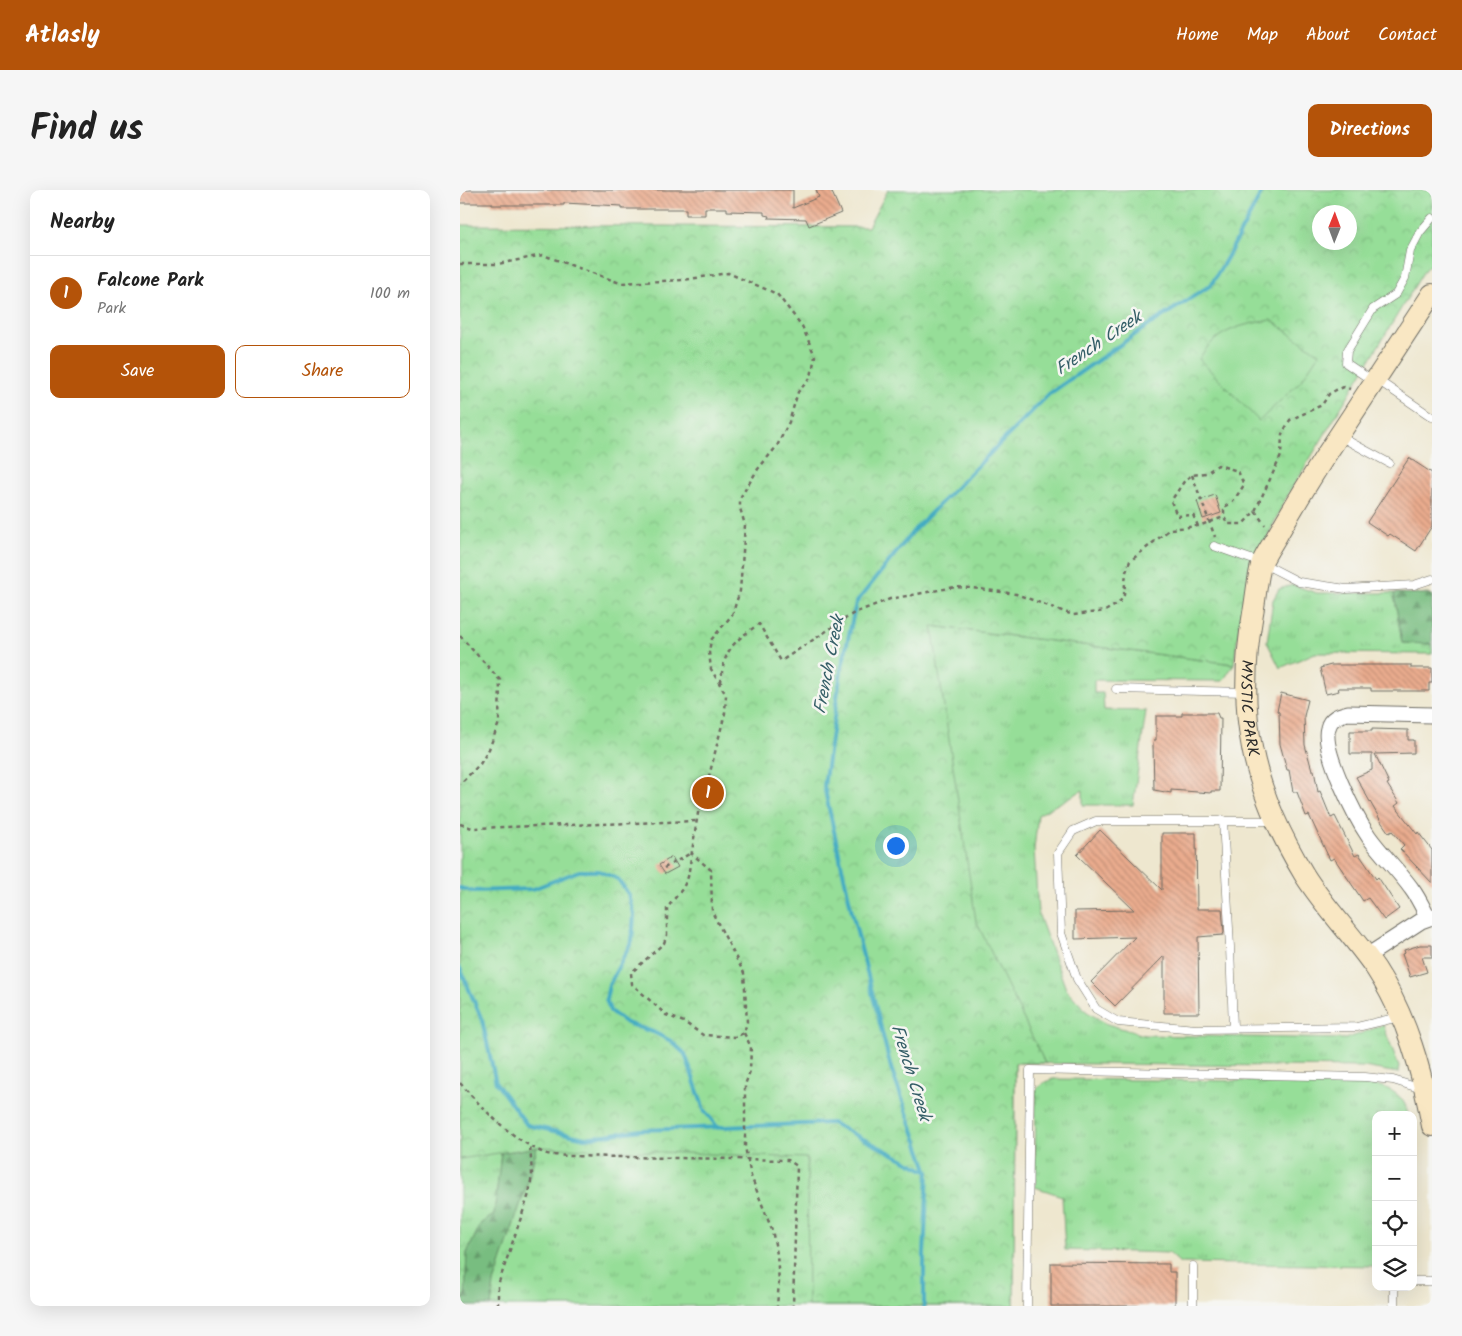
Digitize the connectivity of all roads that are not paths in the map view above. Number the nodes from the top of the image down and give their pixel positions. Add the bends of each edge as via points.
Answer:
1 (1432, 218) edge
2 (1432, 294) edge
3 (1375, 381) junction
4 (1432, 416) edge
5 (1339, 436) junction
6 (1388, 463) dead end
7 (1214, 546) road end
8 (1262, 562) junction
9 (1432, 579) edge
10 (1116, 690) dead end
11 (1246, 692) junction
12 (1432, 714) edge
13 (1223, 820) junction
14 (1275, 821) junction
15 (1430, 917) edge
16 (1367, 956) junction
17 (1401, 1017) junction
18 (1233, 1028) junction
19 (1425, 1090) junction
20 (1432, 1126) edge
21 (1193, 1266) dead end
22 (1417, 1281) edge
23 (1432, 1281) edge
24 (1394, 1291) edge
25 (1027, 1306) edge
26 (1193, 1306) edge
27 (1394, 1306) edge

1 - 3 lane via 1410,251 1405,278 1396,294 1373,309 1347,351 1346,363
2 - 3 street, MYSTIC PARK
3 - 4 lane
3 - 5 street, MYSTIC PARK
5 - 6 lane
5 - 8 street, MYSTIC PARK via 1303,490
7 - 8 lane
8 - 9 lane via 1299,582 1346,589 1414,585
8 - 11 street, MYSTIC PARK via 1249,636
10 - 11 lane
11 - 14 street, MYSTIC PARK via 1250,736 1260,782
12 - 15 street via 1341,714 1330,722 1326,736 1338,776 1354,811 1370,838 1412,889
13 - 14 lane
13 - 18 lane
13 - 18 lane via 1096,821 1072,831 1058,853 1061,934 1077,979 1096,1009 1118,1022
14 - 16 street, MYSTIC PARK via 1307,879
15 - 16 street
16 - 17 street, MYSTIC PARK
17 - 18 lane via 1357,1027
17 - 19 street, MYSTIC PARK via 1411,1039
19 - 20 street, MYSTIC PARK
19 - 25 lane via 1393,1080 1365,1078 1030,1070
21 - 26 lane
22 - 23 lane
24 - 27 lane

